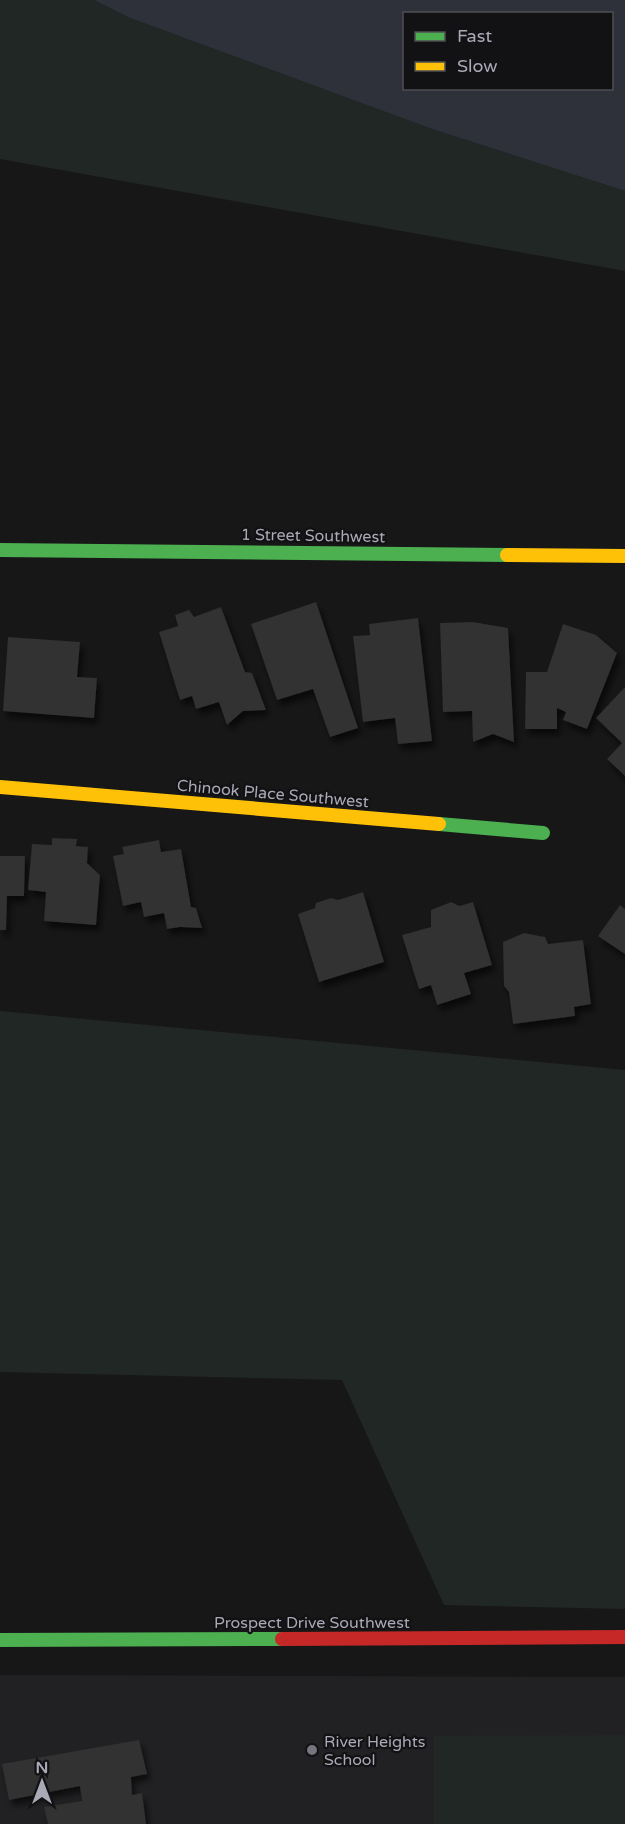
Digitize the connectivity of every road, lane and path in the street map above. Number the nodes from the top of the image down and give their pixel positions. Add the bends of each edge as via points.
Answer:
1 (0, 550) edge
2 (625, 556) edge
3 (0, 787) edge
4 (543, 833) dead end
5 (625, 1637) edge
6 (0, 1640) edge

1 - 2 street, 1 Street Southwest
3 - 4 street, Chinook Place Southwest
5 - 6 street, Prospect Drive Southwest

